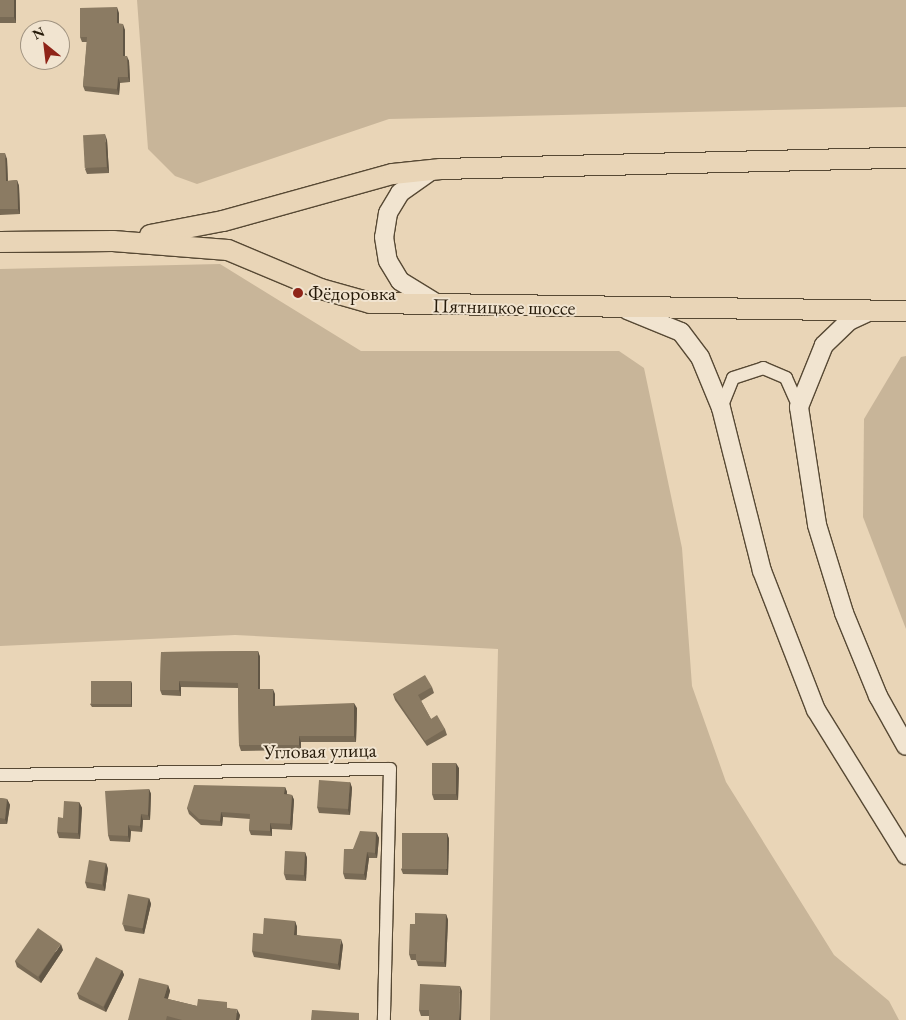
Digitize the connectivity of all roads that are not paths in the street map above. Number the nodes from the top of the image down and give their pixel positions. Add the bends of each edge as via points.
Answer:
1 (906, 158) edge
2 (441, 169) junction
3 (113, 241) junction
4 (0, 242) edge
5 (449, 306) junction
6 (624, 310) junction
7 (906, 311) edge
8 (866, 313) junction
9 (799, 406) junction
10 (721, 408) junction
11 (906, 746) edge
12 (0, 775) edge
13 (906, 856) edge
14 (384, 1020) edge

1 - 2 main road, Пятницкое шоссе
2 - 3 main road, Пятницкое шоссе via 393,174 223,221
2 - 5 street via 418,177 400,193 388,214 384,237 388,261 400,281 419,296
3 - 4 main road, Пятницкое шоссе
3 - 5 main road, Пятницкое шоссе via 228,250 321,289 370,303
5 - 6 main road, Пятницкое шоссе
6 - 8 main road, Пятницкое шоссе
6 - 10 street via 680,332 700,357
7 - 8 main road, Пятницкое шоссе
8 - 9 street via 849,321 824,345
9 - 10 street via 786,378 763,368 733,378
9 - 11 street via 817,525 844,613 878,696
10 - 13 street via 762,571 816,710
12 - 14 street, Угловая улица via 390,769

